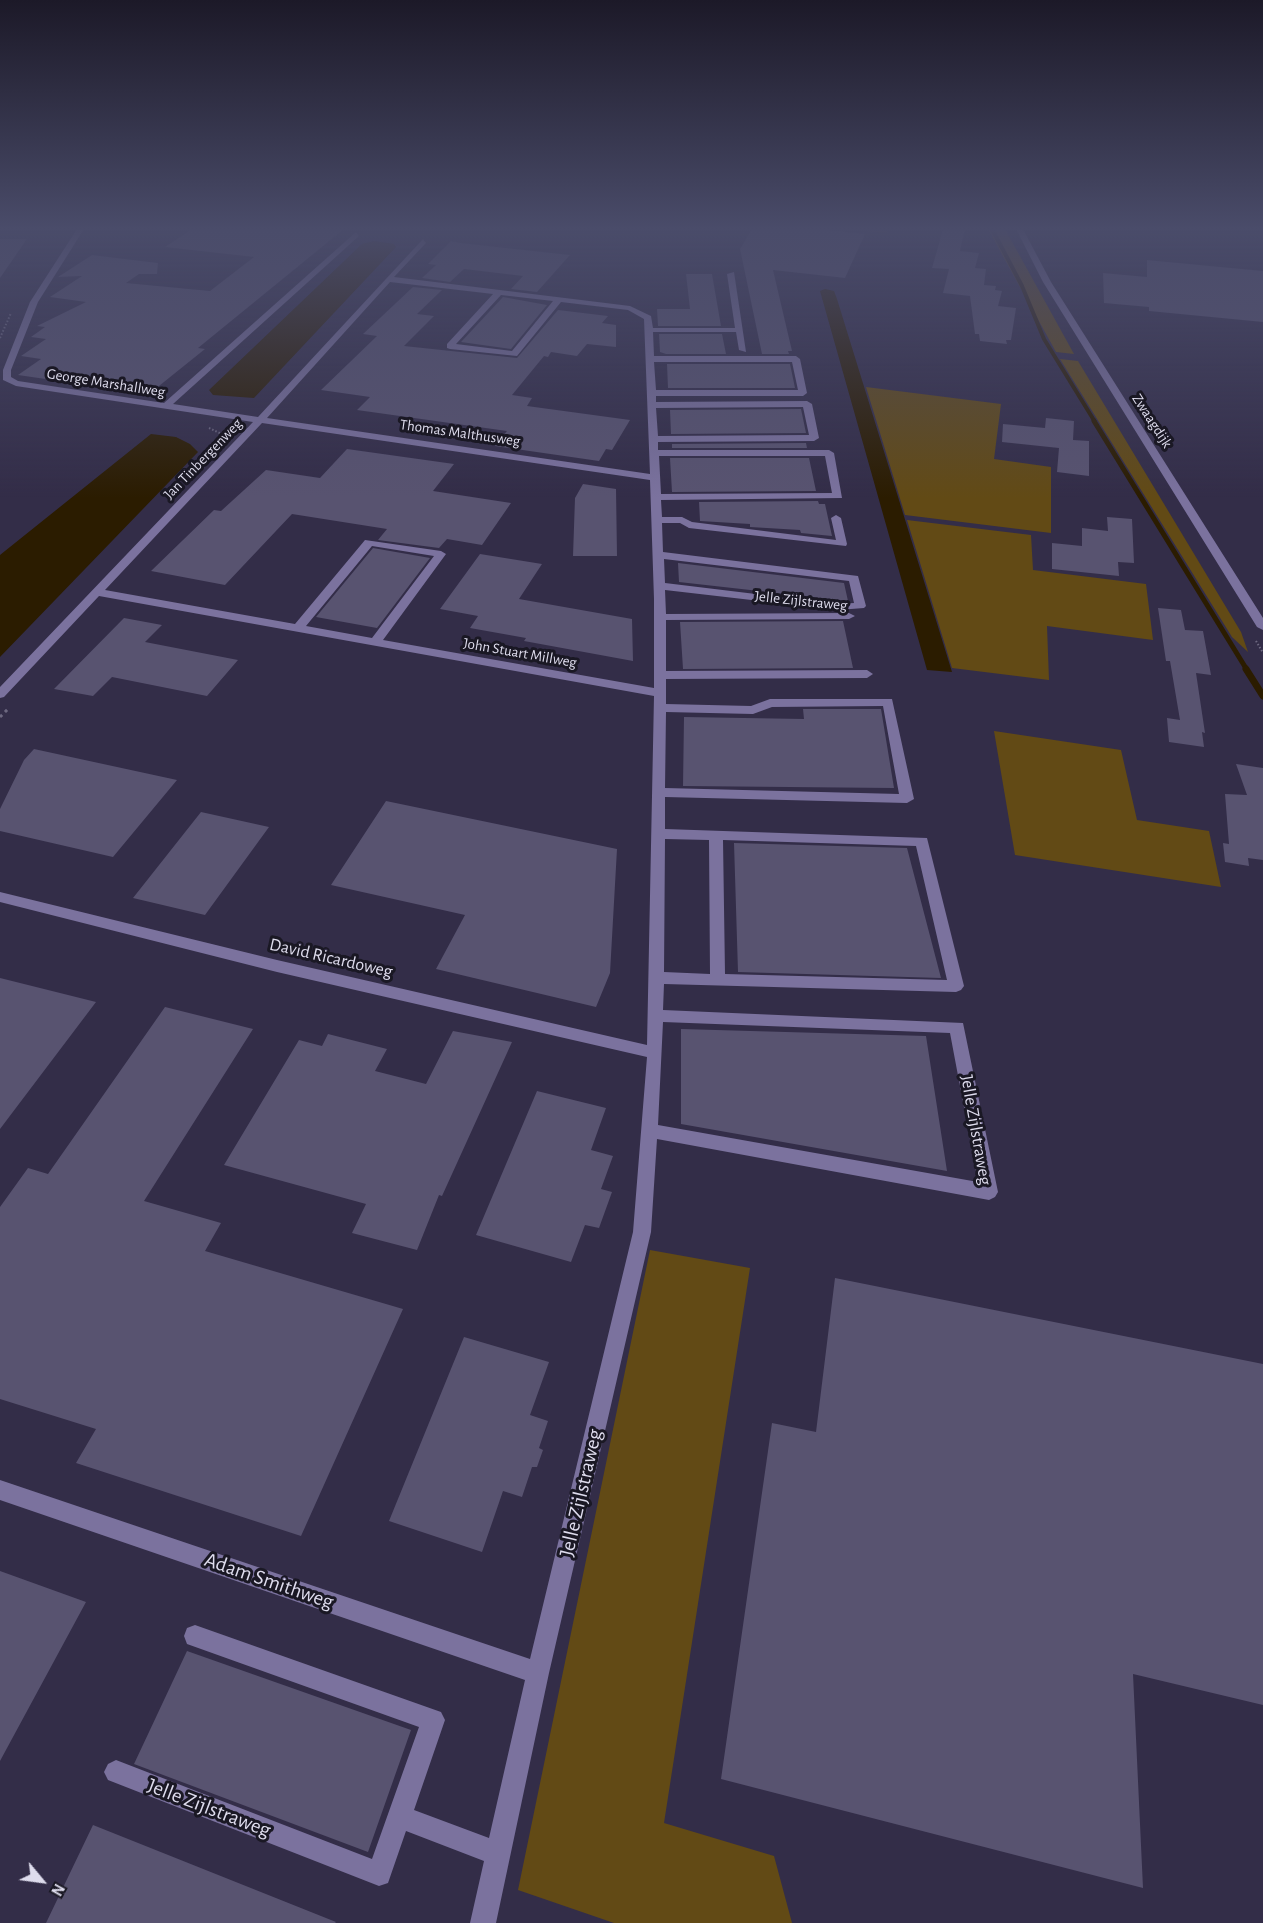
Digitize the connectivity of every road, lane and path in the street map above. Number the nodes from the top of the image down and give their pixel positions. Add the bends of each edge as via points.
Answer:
1 (27, 319) edge
2 (262, 319) edge
3 (352, 319) edge
4 (475, 319) edge
5 (543, 319) edge
6 (648, 319) edge
7 (738, 319) edge
8 (1070, 319) edge
9 (648, 330) junction
10 (740, 330) junction
11 (743, 350) dead end
12 (649, 359) junction
13 (650, 399) junction
14 (166, 406) junction
15 (261, 419) junction
16 (652, 446) junction
17 (653, 477) junction
18 (655, 497) junction
19 (836, 518) dead end
20 (656, 520) junction
21 (658, 555) junction
22 (659, 586) junction
23 (97, 592) junction
24 (851, 616) dead end
25 (660, 617) junction
26 (1263, 627) edge
27 (298, 628) junction
28 (375, 642) junction
29 (867, 674) dead end
30 (660, 675) junction
31 (0, 694) edge
32 (659, 701) junction
33 (658, 792) junction
34 (659, 834) junction
35 (716, 836) junction
36 (0, 897) edge
37 (657, 978) junction
38 (718, 980) junction
39 (656, 1016) junction
40 (655, 1053) junction
41 (650, 1131) junction
42 (0, 1490) edge
43 (195, 1636) dead end
44 (538, 1673) junction
45 (116, 1772) dead end
46 (399, 1816) junction
47 (498, 1854) junction
48 (483, 1923) edge

1 - 14 street, George Marshallweg via 6,378 16,383
2 - 14 street
3 - 15 street, Jan Tinbergenweg
4 - 5 street via 450,346 514,354
6 - 9 street, Jelle Zijlstraweg
7 - 10 street
8 - 26 street, Zwaagdijk
9 - 10 street
9 - 12 street, Jelle Zijlstraweg
10 - 11 street
12 - 13 street, Jelle Zijlstraweg
12 - 13 street via 796,359 803,393
13 - 16 street, Jelle Zijlstraweg
13 - 16 street via 807,404 814,438
14 - 15 street, George Marshallweg
15 - 17 street, Thomas Malthusweg
15 - 23 street, Jan Tinbergenweg
16 - 17 street, Jelle Zijlstraweg
16 - 18 street via 829,453 838,496
17 - 18 street, Jelle Zijlstraweg
18 - 20 street, Jelle Zijlstraweg
19 - 20 street via 842,544 689,525 682,520
20 - 21 street, Jelle Zijlstraweg
21 - 22 street, Jelle Zijlstraweg
21 - 22 street, Jelle Zijlstraweg via 854,578 860,606 838,607
22 - 25 street, Jelle Zijlstraweg
23 - 27 street, John Stuart Millweg
23 - 31 street, Jan Tinbergenweg
24 - 25 street, Jelle Zijlstraweg
25 - 30 street, Jelle Zijlstraweg
27 - 28 street, John Stuart Millweg
27 - 28 street via 369,542 441,554
28 - 32 street, John Stuart Millweg
29 - 30 street
30 - 32 street, Jelle Zijlstraweg
32 - 33 street, Jelle Zijlstraweg
32 - 33 street via 753,710 770,703 888,702 907,799
33 - 34 street, Jelle Zijlstraweg
34 - 35 street
34 - 37 street, Jelle Zijlstraweg
35 - 38 street
35 - 38 street via 922,842 956,986
36 - 40 street, David Ricardoweg
37 - 38 street
37 - 39 street, Jelle Zijlstraweg
39 - 40 street, Jelle Zijlstraweg
39 - 41 street, Jelle Zijlstraweg via 957,1026 989,1192
40 - 41 street, Jelle Zijlstraweg
41 - 44 street, Jelle Zijlstraweg via 642,1232
42 - 44 street, Adam Smithweg
43 - 46 street, Jelle Zijlstraweg via 433,1720
44 - 47 street, Jelle Zijlstraweg
45 - 46 street, Jelle Zijlstraweg via 379,1874
46 - 47 street
47 - 48 street, Jelle Zijlstraweg

